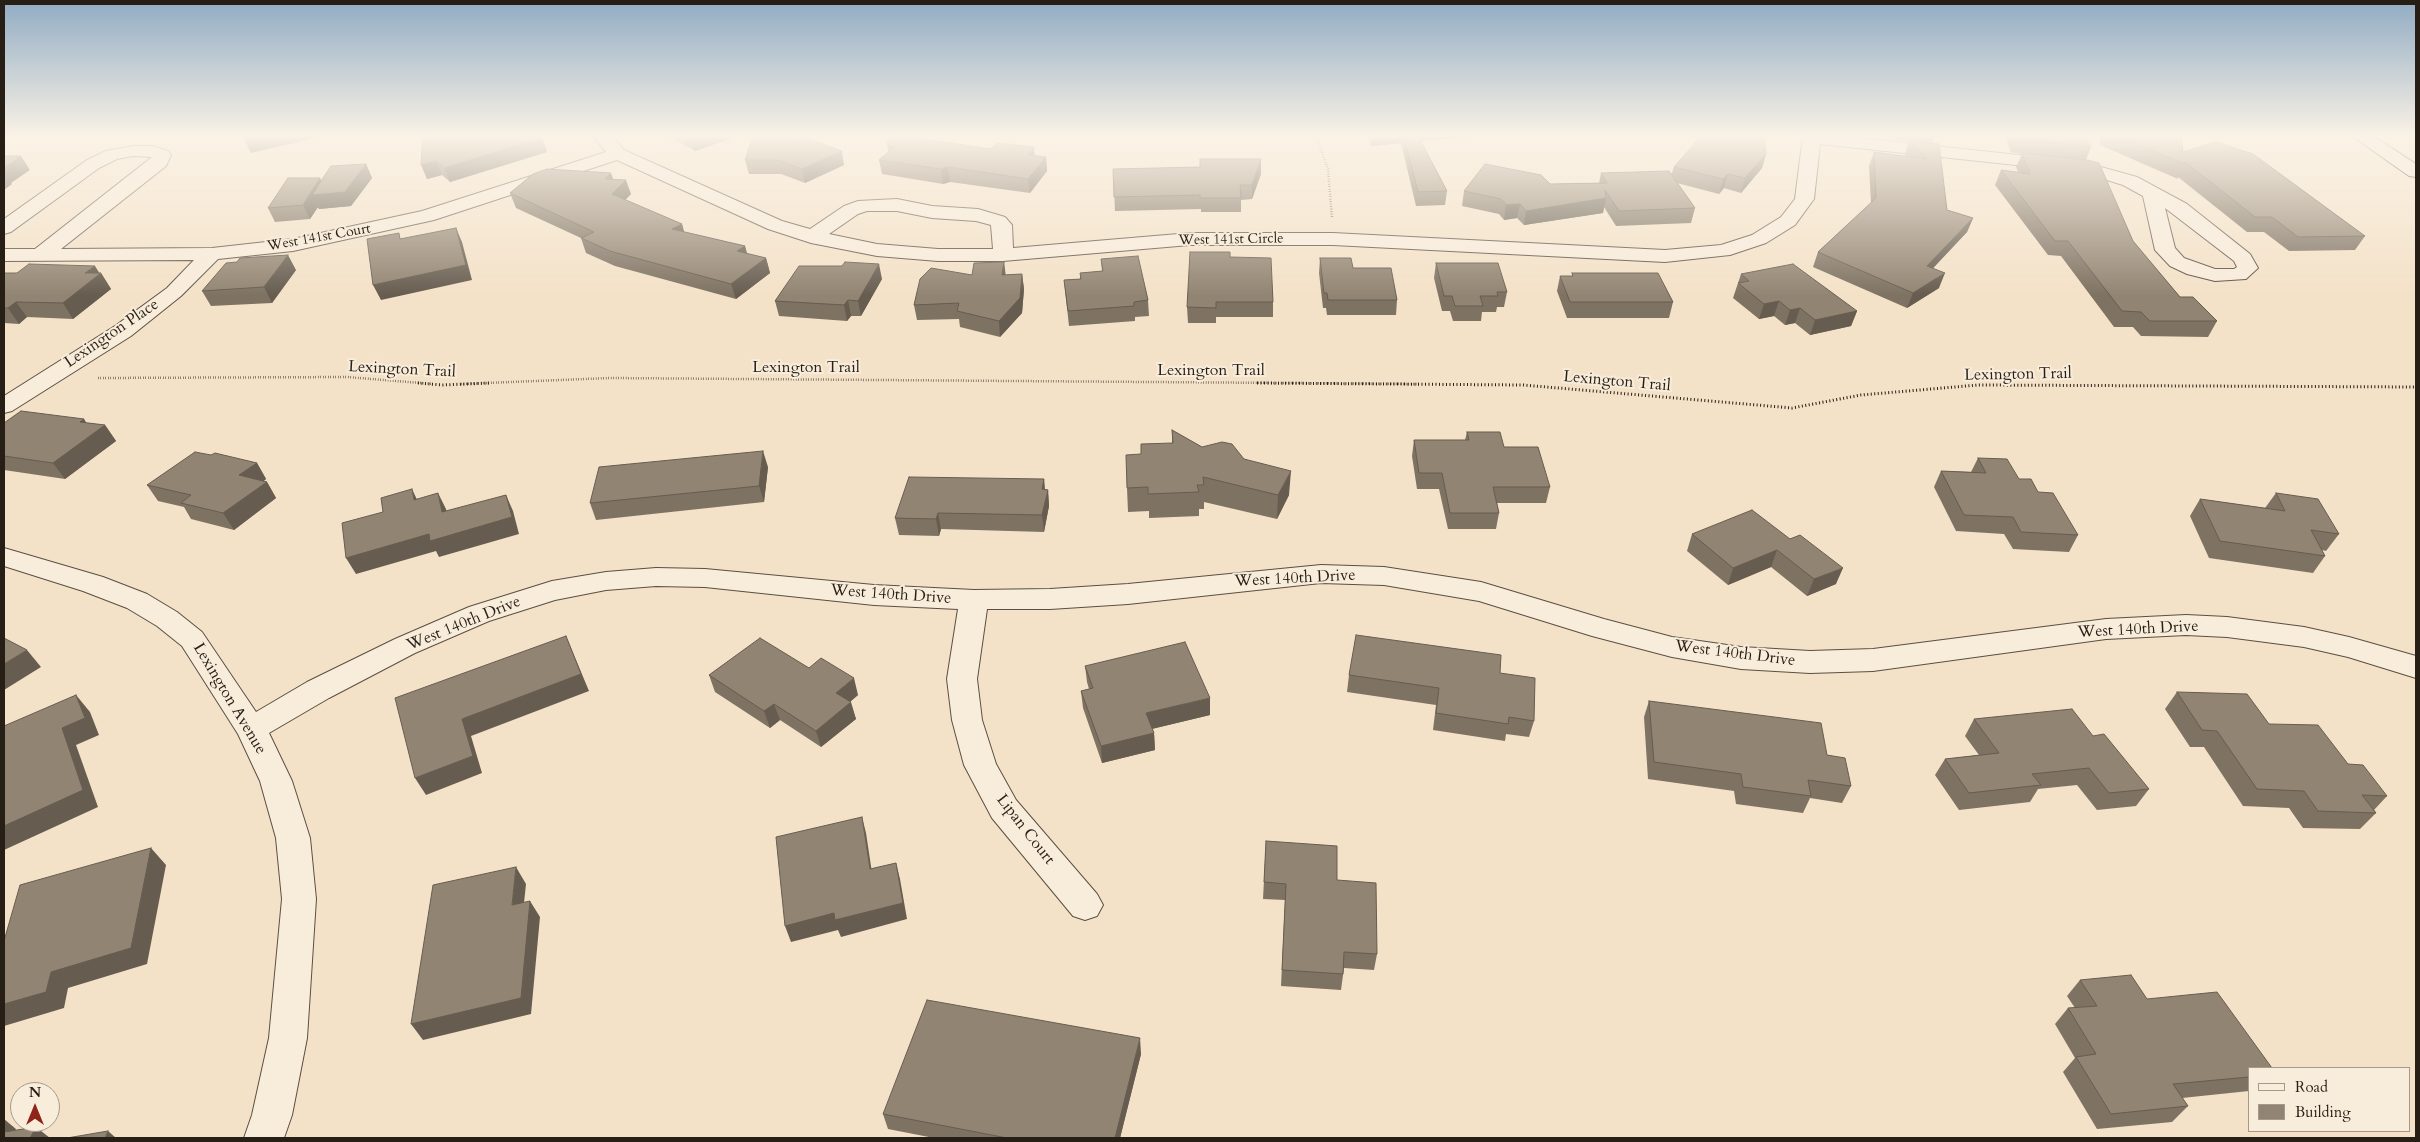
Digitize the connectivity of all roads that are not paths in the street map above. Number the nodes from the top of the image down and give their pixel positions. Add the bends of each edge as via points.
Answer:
1 (58, 189) edge
2 (125, 189) edge
3 (509, 189) edge
4 (696, 189) edge
5 (1805, 189) edge
6 (2145, 189) edge
7 (2152, 193) junction
8 (4, 228) edge
9 (811, 236) junction
10 (212, 254) junction
11 (4, 255) edge
12 (40, 255) junction
13 (1004, 255) junction
14 (4, 406) edge
15 (4, 557) edge
16 (974, 600) junction
17 (2416, 667) edge
18 (251, 729) junction
19 (1085, 905) dead end
20 (264, 1138) edge

1 - 8 street
2 - 12 street
3 - 10 street, West 141st Court via 427,216 292,245
4 - 9 street, West 141st Circle via 775,225
5 - 13 street, West 141st Circle via 1804,199 1788,221 1759,239 1724,251 1664,256 1333,239 1190,239
6 - 7 street
7 - 7 street via 2165,250 2176,262 2215,275 2239,275 2248,268 2243,258 2180,208
9 - 13 street, West 141st Circle via 845,245 908,253
9 - 13 street via 851,210 865,205 897,205 932,212 978,215 998,221 1002,225
10 - 12 street, West 141st Court
10 - 14 street, Lexington Place via 174,292 122,331
11 - 12 street, West 141st Court
15 - 18 street, Lexington Avenue via 137,601 167,620 192,639
16 - 17 street, West 140th Drive via 1128,594 1321,574 1384,576 1481,592 1663,645 1741,658 1810,662 1873,660 2106,629 2186,625 2304,637
16 - 18 street, West 140th Drive via 874,595 705,578 606,581 552,591 479,614 405,646 318,690
16 - 19 street, Lipan Court via 962,679 966,720 980,765 1004,808
18 - 20 street, Lexington Avenue via 276,781 293,838 299,899 288,1038

